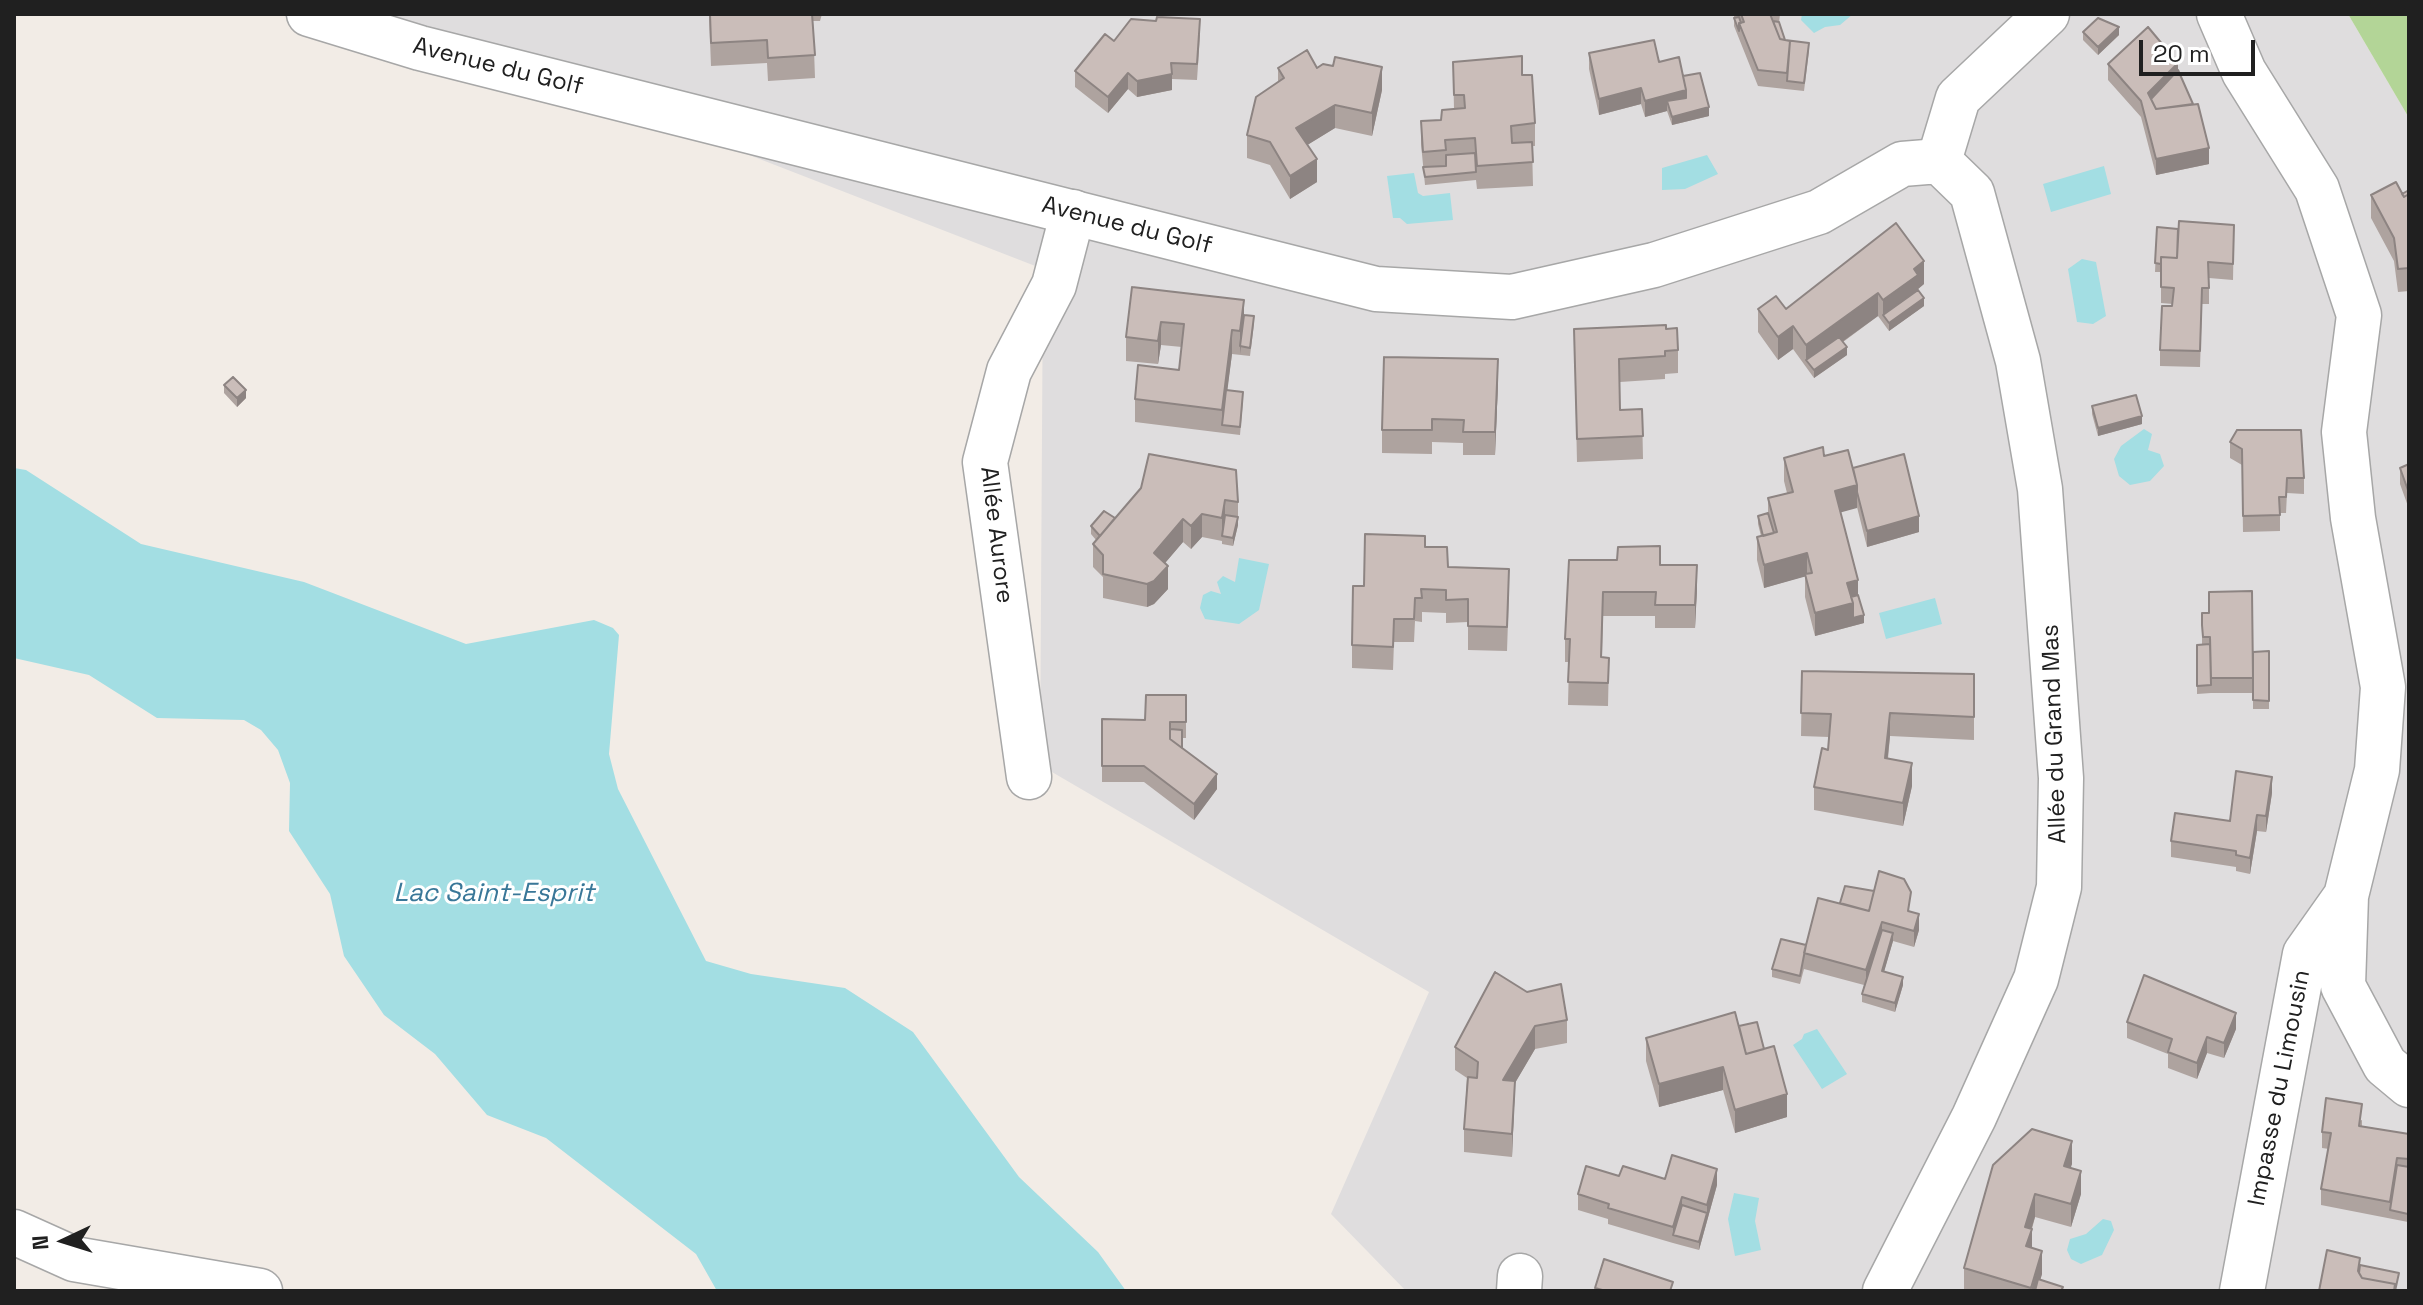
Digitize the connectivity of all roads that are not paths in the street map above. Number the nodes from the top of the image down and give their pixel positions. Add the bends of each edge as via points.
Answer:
1 (309, 14) edge
2 (2047, 14) edge
3 (2219, 14) edge
4 (1939, 161) junction
5 (1073, 212) junction
6 (1029, 777) dead end
7 (2346, 896) junction
8 (2409, 1085) edge
9 (14, 1232) edge
10 (260, 1291) edge
11 (1885, 1291) edge
12 (2242, 1291) edge

1 - 5 street, Avenue du Golf via 420,48
2 - 4 street via 1958,98
3 - 7 street via 2244,72 2317,189 2359,315 2344,432 2353,518 2383,687 2377,770
4 - 5 street, Avenue du Golf via 1902,164 1819,212 1654,265 1512,297 1376,289
4 - 11 street, Allée du Grand Mas via 1972,193 2018,361 2040,489 2061,778 2059,887 2036,979 1974,1117
5 - 6 street, Allée Aurore via 1054,285 1009,371 985,462
7 - 8 street via 2343,986 2385,1065
7 - 12 street, Impasse du Limousin via 2305,954
9 - 10 street via 74,1259

